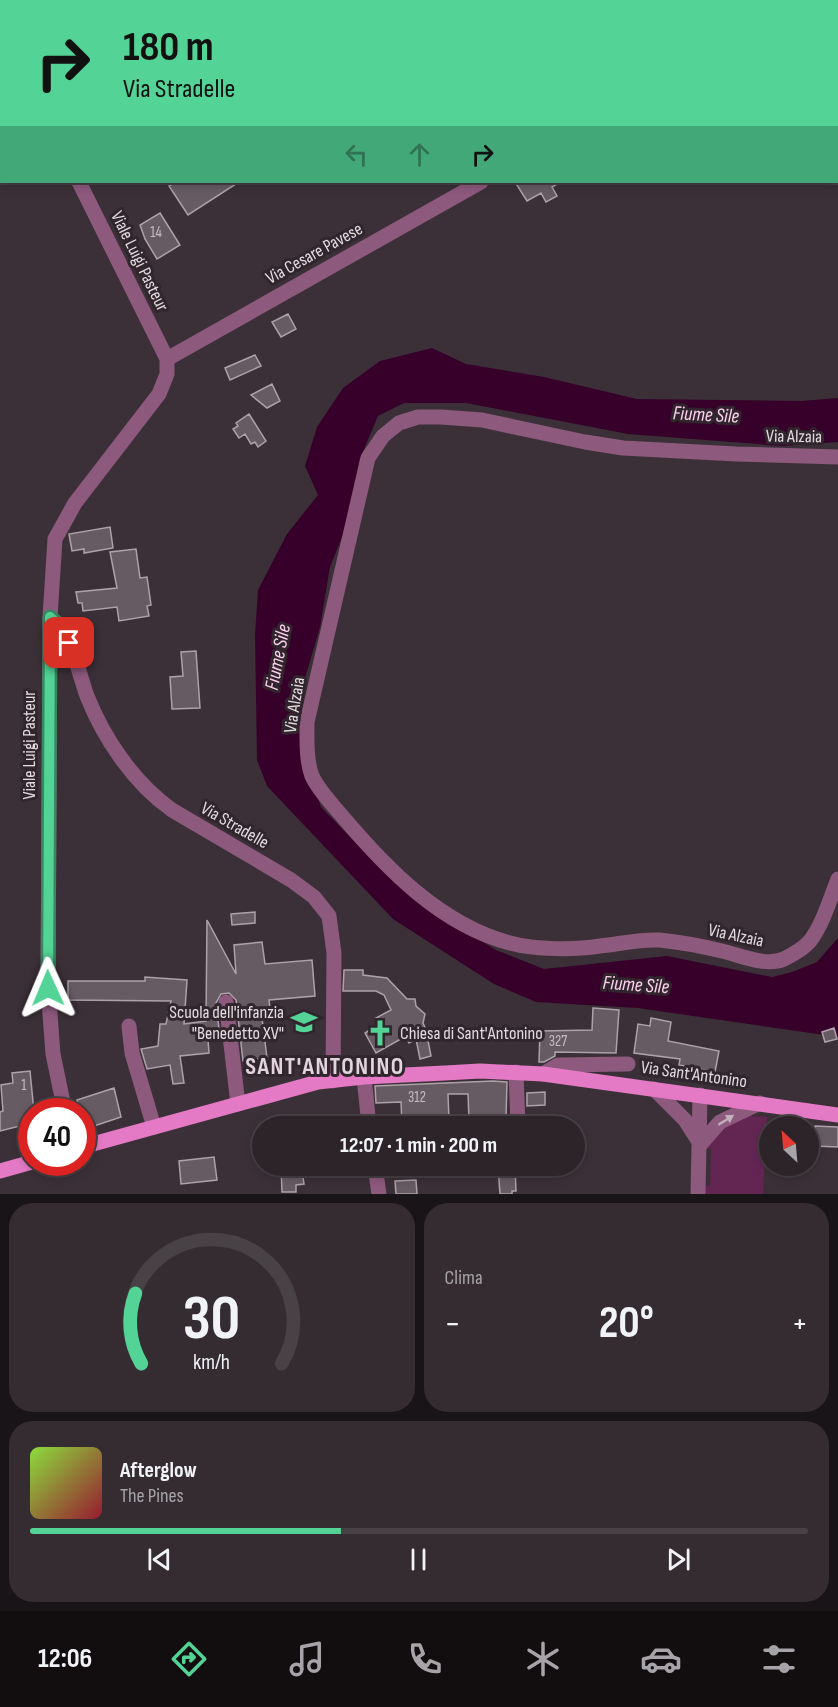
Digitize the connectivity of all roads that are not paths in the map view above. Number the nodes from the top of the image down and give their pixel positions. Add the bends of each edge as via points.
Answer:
1 (80, 183) edge
2 (479, 183) edge
3 (167, 358) junction
4 (838, 457) edge
5 (50, 617) junction
6 (838, 879) edge
7 (226, 1002) dead end
8 (129, 1026) dead end
9 (628, 1064) dead end
10 (516, 1072) junction
11 (543, 1074) junction
12 (364, 1077) junction
13 (333, 1081) junction
14 (654, 1089) junction
15 (700, 1095) junction
16 (61, 1098) edge
17 (760, 1103) junction
18 (238, 1104) junction
19 (838, 1115) edge
20 (368, 1116) edge
21 (518, 1116) edge
22 (154, 1127) junction
23 (96, 1143) edge
24 (699, 1144) junction
25 (18, 1166) edge
26 (0, 1171) edge
27 (376, 1176) edge
28 (379, 1194) edge
29 (698, 1194) edge

1 - 3 street, Viale Luigi Pasteur
2 - 3 street, Via Cesare Pavese
3 - 5 street, Viale Luigi Pasteur via 167,374 159,394 75,503 56,539
4 - 6 street, Via Alzaia via 623,448 482,420 418,417 399,423 383,436 368,459 307,722 307,748 312,776 387,866 452,917 511,944 586,947 657,940 763,962 781,960 809,941
5 - 13 street, Via Stradelle via 69,643 101,725 145,788 172,810 291,880 315,897 329,916 334,953
5 - 16 street, Viale Luigi Pasteur via 48,988
7 - 18 street
8 - 22 street via 132,1053
9 - 11 street, Via Sant'Antonino via 558,1065
10 - 11 main road, Via Sant'Antonino
10 - 12 main road, Via Sant'Antonino
10 - 21 street
11 - 14 main road, Via Sant'Antonino
12 - 13 main road, Via Sant'Antonino
12 - 20 street
13 - 18 main road, Via Sant'Antonino
14 - 15 main road, Via Sant'Antonino
14 - 24 street via 685,1120
15 - 17 main road, Via Sant'Antonino
15 - 24 street
17 - 19 main road, Via Sant'Antonino
24 -> 17 street via 720,1122
18 - 22 main road, Via Sant'Antonino
22 - 23 main road, Via Sant'Antonino
24 - 29 street
25 - 26 main road
27 - 28 street

